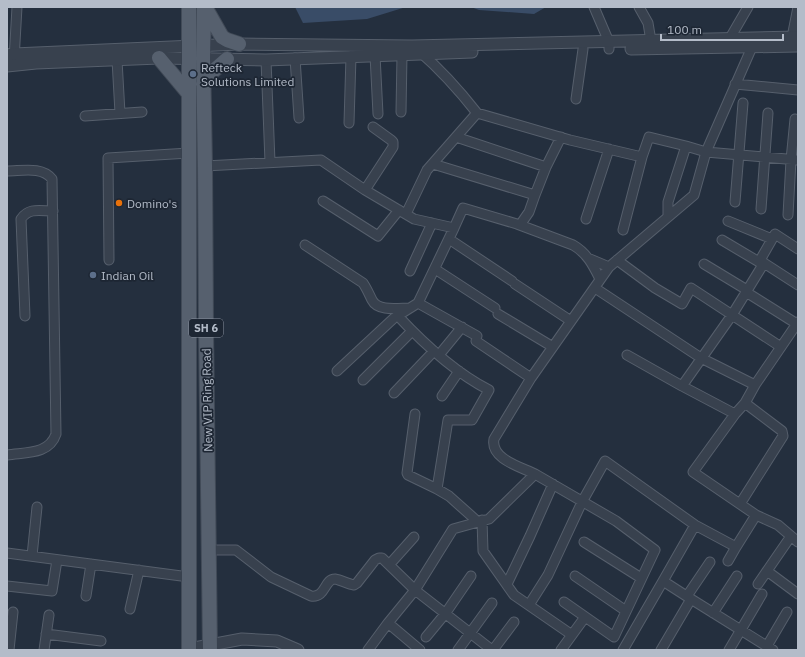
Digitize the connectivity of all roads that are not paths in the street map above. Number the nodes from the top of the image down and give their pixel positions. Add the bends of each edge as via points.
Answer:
1 (17, 7) edge
2 (189, 7) edge
3 (204, 7) edge
4 (594, 7) edge
5 (639, 7) edge
6 (748, 7) edge
7 (798, 7) edge
8 (730, 38) junction
9 (651, 40) junction
10 (796, 40) edge
11 (239, 44) junction
12 (609, 45) junction
13 (412, 46) junction
14 (752, 47) junction
15 (583, 49) junction
16 (196, 52) junction
17 (11, 54) edge
18 (402, 54) junction
19 (422, 54) junction
20 (375, 55) junction
21 (351, 56) junction
22 (159, 58) junction
23 (295, 58) junction
24 (227, 59) junction
25 (117, 60) junction
26 (266, 60) junction
27 (10, 66) edge
28 (203, 84) junction
29 (735, 84) junction
30 (798, 90) edge
31 (189, 94) junction
32 (576, 99) dead end
33 (743, 103) dead end
34 (142, 112) dead end
35 (401, 112) dead end
36 (477, 113) junction
37 (768, 113) dead end
38 (120, 114) junction
39 (378, 114) dead end
40 (85, 116) dead end
41 (299, 118) dead end
42 (795, 119) dead end
43 (349, 123) dead end
44 (373, 127) dead end
45 (456, 137) junction
46 (560, 138) junction
47 (686, 146) junction
48 (608, 149) junction
49 (706, 152) junction
50 (189, 153) junction
51 (738, 155) junction
52 (642, 157) junction
53 (765, 157) junction
54 (794, 160) edge
55 (270, 162) junction
56 (433, 164) junction
57 (205, 166) junction
58 (546, 167) junction
59 (7, 172) edge
60 (365, 190) junction
61 (535, 195) junction
62 (323, 201) dead end
63 (734, 202) dead end
64 (761, 209) dead end
65 (206, 211) junction
66 (53, 212) junction
67 (189, 212) junction
68 (402, 212) junction
69 (529, 212) junction
70 (788, 215) dead end
71 (668, 216) junction
72 (586, 220) dead end
73 (728, 221) dead end
74 (432, 223) junction
75 (520, 225) junction
76 (454, 228) junction
77 (531, 230) junction
78 (623, 230) dead end
79 (449, 239) junction
80 (772, 239) junction
81 (722, 240) dead end
82 (306, 244) dead end
83 (798, 249) edge
84 (590, 259) junction
85 (109, 260) dead end
86 (617, 260) junction
87 (762, 263) junction
88 (704, 264) dead end
89 (609, 267) junction
90 (435, 269) junction
91 (410, 271) dead end
92 (600, 279) junction
93 (798, 285) edge
94 (595, 288) junction
95 (747, 291) junction
96 (414, 306) junction
97 (732, 315) junction
98 (25, 316) dead end
99 (398, 316) junction
100 (571, 321) junction
101 (797, 323) edge
102 (206, 328) junction
103 (462, 328) junction
104 (189, 329) junction
105 (412, 331) junction
106 (553, 347) junction
107 (781, 347) junction
108 (436, 353) junction
109 (627, 355) dead end
110 (701, 358) junction
111 (337, 371) dead end
112 (459, 371) junction
113 (530, 378) junction
114 (363, 380) dead end
115 (755, 385) junction
116 (682, 386) junction
117 (394, 393) dead end
118 (442, 396) dead end
119 (745, 403) junction
120 (415, 414) dead end
121 (735, 414) junction
122 (7, 455) edge
123 (535, 474) junction
124 (553, 484) junction
125 (437, 489) junction
126 (582, 502) junction
127 (740, 504) junction
128 (38, 507) dead end
129 (756, 515) junction
130 (479, 521) junction
131 (695, 525) junction
132 (791, 536) junction
133 (414, 537) dead end
134 (584, 542) dead end
135 (798, 542) edge
136 (736, 547) junction
137 (209, 550) junction
138 (7, 553) edge
139 (32, 556) junction
140 (57, 560) junction
141 (728, 561) dead end
142 (710, 562) dead end
143 (91, 564) junction
144 (389, 565) junction
145 (138, 570) junction
146 (767, 571) junction
147 (471, 576) dead end
148 (575, 576) dead end
149 (737, 576) dead end
150 (190, 577) junction
151 (641, 578) junction
152 (663, 582) junction
153 (506, 584) junction
154 (758, 584) dead end
155 (7, 586) edge
156 (415, 590) junction
157 (762, 594) dead end
158 (798, 594) edge
159 (86, 596) dead end
160 (689, 597) junction
161 (564, 602) dead end
162 (492, 603) dead end
163 (529, 605) junction
164 (130, 609) dead end
165 (626, 611) junction
166 (13, 612) dead end
167 (787, 612) dead end
168 (713, 613) junction
169 (445, 614) junction
170 (49, 615) dead end
171 (585, 617) junction
172 (514, 622) dead end
173 (388, 623) junction
174 (740, 630) junction
175 (470, 633) junction
176 (46, 634) junction
177 (572, 635) junction
178 (426, 637) dead end
179 (101, 641) dead end
180 (210, 648) edge
181 (770, 648) edge
182 (8, 650) edge
183 (44, 650) edge
184 (190, 650) edge
185 (298, 650) edge
186 (368, 650) edge
187 (420, 650) edge
188 (458, 650) edge
189 (493, 650) edge
190 (562, 650) edge
191 (623, 650) edge
192 (661, 650) edge
193 (729, 650) edge

1 - 17 street
2 - 16 main road, New VIP Ring Road / SH 6
3 - 11 main road via 222,37
3 - 16 main road, New VIP Ring Road / SH 6
4 - 12 street
5 - 9 street via 648,23
6 - 8 street
7 - 10 street
8 - 9 street
8 - 10 street
9 - 12 street
10 - 14 street
11 - 13 street
11 - 16 street
12 - 13 street
12 - 14 street
12 - 15 street
13 - 19 street
14 - 29 street
15 - 19 street
15 - 32 street
16 - 17 street
16 - 22 street
16 - 24 street
16 - 28 main road, New VIP Ring Road / SH 6
16 - 31 main road, New VIP Ring Road / SH 6
17 - 27 street
18 - 19 street
18 - 20 street
18 - 35 street
19 - 36 street via 438,67
20 - 21 street
20 - 39 street
21 - 23 street
21 - 43 street
22 - 25 street
22 - 31 main road
23 - 26 street
23 - 41 street
24 - 26 street
24 - 28 main road
25 - 27 street
25 - 38 street
26 - 55 street
28 - 57 main road, New VIP Ring Road / SH 6
29 - 30 street
29 - 49 street
31 - 50 main road, New VIP Ring Road / SH 6
33 - 51 street
34 - 38 street
36 - 45 street
36 - 46 street
37 - 53 street
38 - 40 street
42 - 54 street
44 - 60 street via 391,140 393,147
45 - 56 street
45 - 58 street
46 - 48 street
46 - 58 street
47 - 49 street
47 - 52 street via 649,137
47 - 71 street via 668,202
48 - 52 street
48 - 72 street
49 - 51 street
49 - 71 street via 694,195
50 - 67 main road, New VIP Ring Road / SH 6
50 - 85 street via 108,158
51 - 53 street
51 - 63 street
52 - 78 street
53 - 54 street
53 - 64 street
54 - 70 street
55 - 57 street
55 - 60 street via 321,160
56 - 61 street
56 - 68 street
57 - 65 main road, New VIP Ring Road / SH 6
58 - 61 street
59 - 66 street via 40,171 48,174 52,179
60 - 68 street
61 - 69 street
62 - 68 street via 378,236
65 - 67 main road
65 - 102 main road, New VIP Ring Road / SH 6
66 - 98 street via 29,211 21,219
66 - 122 street via 56,434 49,446 43,450
67 - 104 main road, New VIP Ring Road / SH 6
68 - 74 street via 414,219
69 - 75 street
69 - 77 street
71 - 86 street
73 - 80 street
74 - 76 street
74 - 91 street
75 - 76 street via 463,208
75 - 77 street
76 - 79 street
77 - 84 street via 580,248
79 - 90 street
79 - 100 street
80 - 83 street via 775,234
80 - 87 street
81 - 87 street
82 - 96 street via 363,284 376,306
84 - 89 street
84 - 92 street
86 - 89 street
86 - 97 street via 682,304 691,288
87 - 93 street
87 - 95 street
88 - 95 street
89 - 92 street
90 - 96 street
90 - 106 street
92 - 94 street
94 - 100 street
94 - 110 street
95 - 97 street
95 - 101 street
96 - 99 street
96 - 103 street
97 - 107 street
97 - 110 street
99 - 105 street
99 - 111 street
100 - 106 street
101 - 107 street
102 - 104 main road
102 - 137 main road, New VIP Ring Road / SH 6
103 - 108 street
103 - 113 street
104 - 150 main road, New VIP Ring Road / SH 6
105 - 108 street
105 - 114 street
106 - 113 street
107 - 115 street
108 - 112 street
108 - 117 street
109 - 116 street
110 - 115 street
110 - 116 street
112 - 118 street
112 - 125 street via 489,390 472,420 448,420
113 - 123 street via 493,444 499,456
115 - 119 street
116 - 121 street
119 - 121 street
119 - 127 street via 782,430 783,436
120 - 125 street via 407,473 408,476
121 - 127 street via 693,472
123 - 124 street
123 - 130 street via 489,518
124 - 126 street
124 - 153 street
125 - 130 street
126 - 131 street via 605,461
126 - 151 street via 616,521 655,550
126 - 163 street via 548,575
127 - 129 street
128 - 139 street
129 - 132 street via 778,525
129 - 136 street
130 - 153 street via 483,551
130 - 156 street via 453,529
131 - 136 street
131 - 152 street
132 - 135 street
132 - 146 street
133 - 144 street
134 - 151 street
136 - 141 street
137 - 144 street via 236,550 280,582 316,597 332,580 354,585 379,558
137 - 180 main road, New VIP Ring Road / SH 6
138 - 139 street
139 - 140 street
140 - 143 street
140 - 155 street via 52,591
142 - 160 street
143 - 145 street
143 - 159 street
144 - 156 street
145 - 150 street
145 - 164 street
146 - 154 street
146 - 158 street
147 - 169 street
148 - 165 street
149 - 168 street
150 - 184 main road, New VIP Ring Road / SH 6
151 - 165 street
152 - 160 street
152 - 191 street
153 - 163 street via 514,595
156 - 169 street
156 - 173 street
157 - 174 street
160 - 168 street
160 - 192 street
161 - 171 street
162 - 175 street
163 - 177 street
165 - 171 street via 614,637
166 - 182 street
167 - 181 street
168 - 174 street
169 - 175 street
169 - 178 street
170 - 176 street
171 - 177 street
172 - 189 street
173 - 186 street
173 - 187 street
174 - 181 street
174 - 193 street
175 - 188 street
175 - 189 street
176 - 179 street
176 - 183 street
177 - 190 street
180 - 184 street
180 - 185 street via 242,638 277,641

